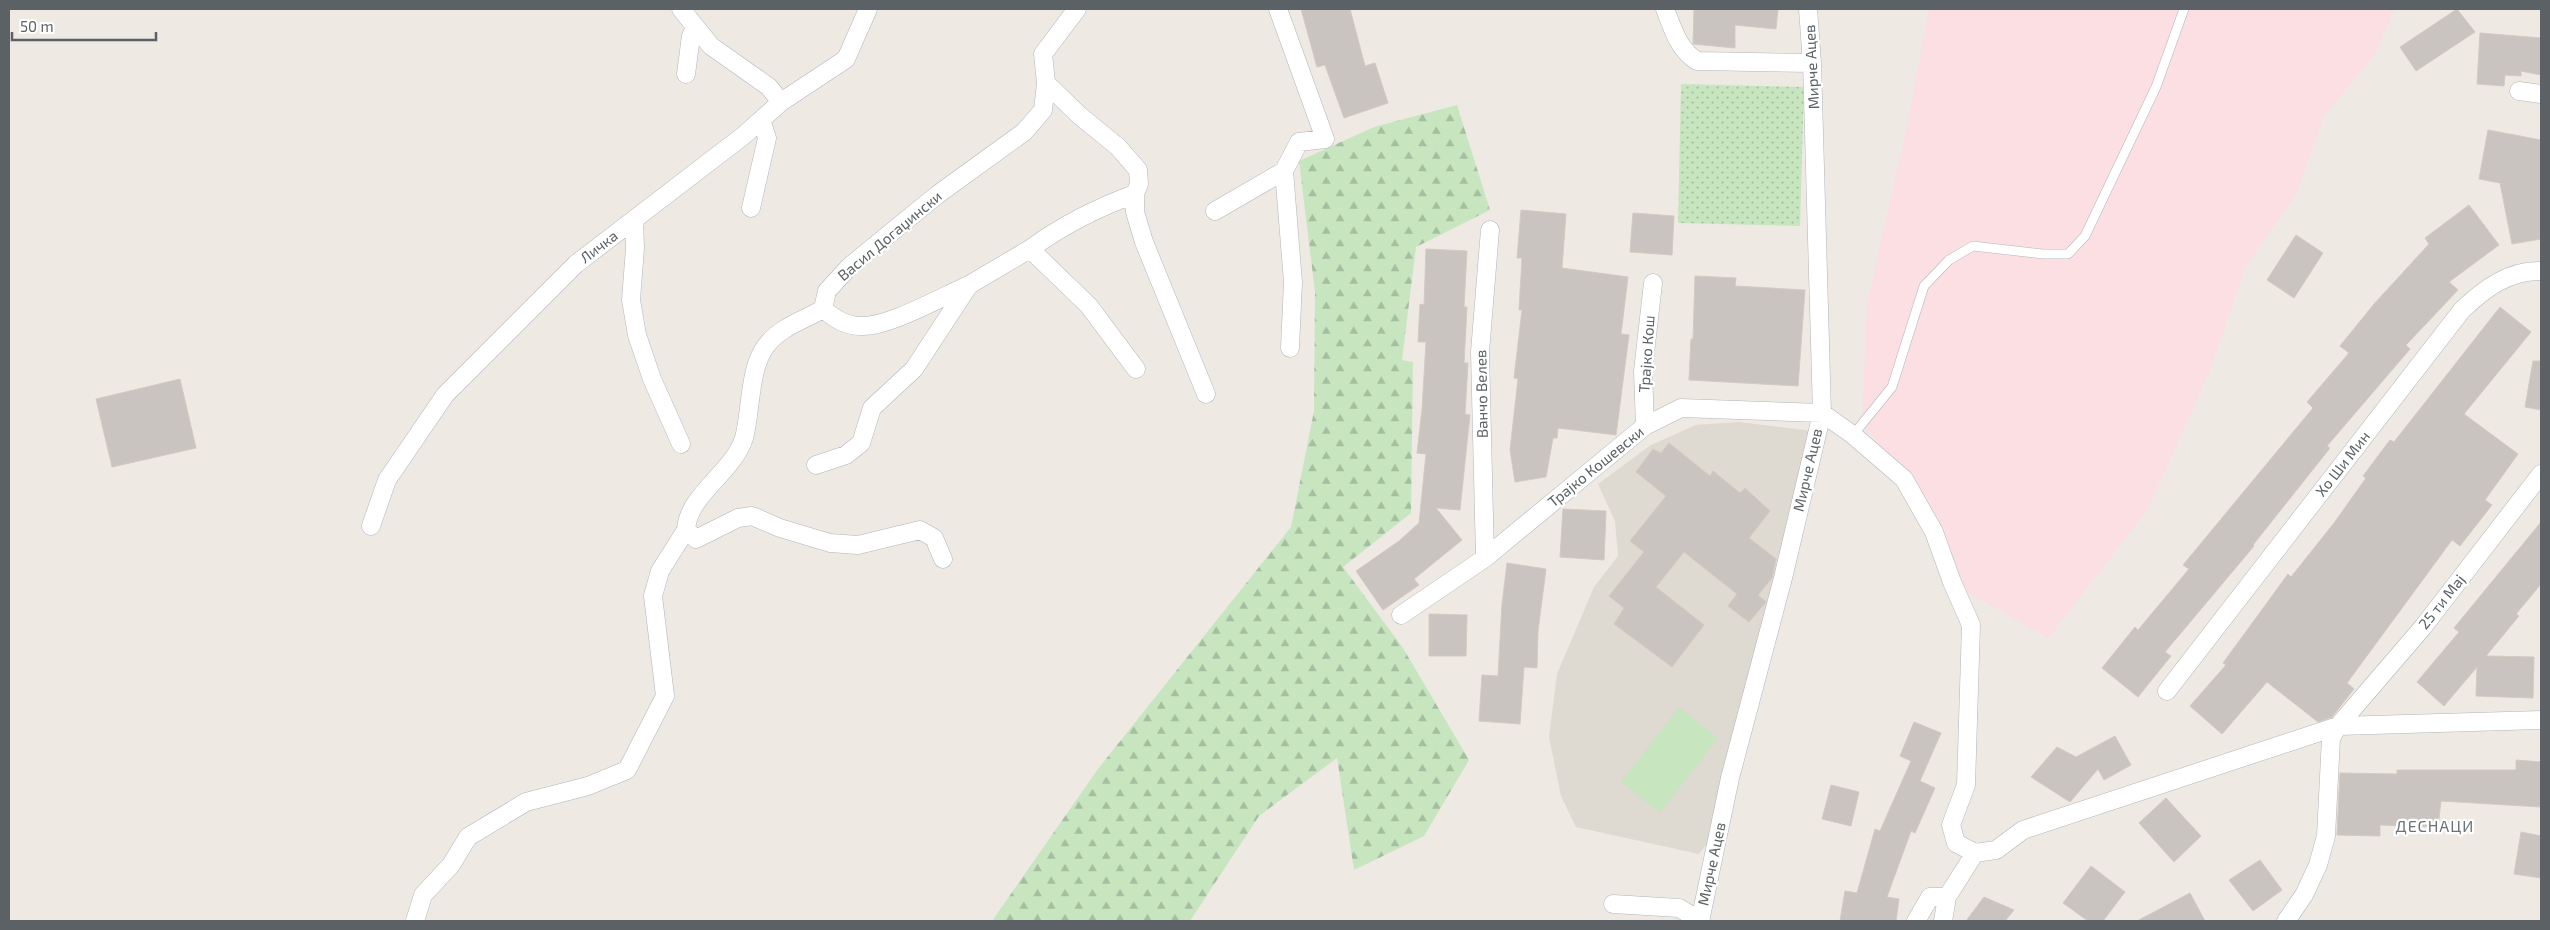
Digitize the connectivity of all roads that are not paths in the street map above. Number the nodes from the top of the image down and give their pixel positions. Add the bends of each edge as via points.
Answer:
1 (681, 9) edge
2 (868, 9) edge
3 (1077, 9) edge
4 (1278, 9) edge
5 (1665, 9) edge
6 (1808, 9) edge
7 (2184, 9) edge
8 (695, 28) junction
9 (1812, 63) junction
10 (686, 74) dead end
11 (1046, 83) junction
12 (2519, 91) dead end
13 (2541, 94) edge
14 (781, 102) junction
15 (761, 120) junction
16 (1284, 171) junction
17 (1134, 194) junction
18 (751, 208) dead end
19 (1215, 211) dead end
20 (634, 221) junction
21 (1490, 230) dead end
22 (1030, 249) junction
23 (2541, 271) edge
24 (1653, 283) dead end
25 (969, 285) junction
26 (823, 309) junction
27 (1290, 348) dead end
28 (1136, 369) dead end
29 (1206, 394) dead end
30 (1822, 413) junction
31 (1644, 426) junction
32 (1853, 435) junction
33 (681, 444) dead end
34 (816, 465) dead end
35 (2541, 474) edge
36 (371, 526) dead end
37 (686, 530) junction
38 (1485, 558) junction
39 (944, 559) dead end
40 (1401, 615) dead end
41 (2167, 690) dead end
42 (2541, 720) edge
43 (2338, 726) junction
44 (1974, 853) junction
45 (1947, 897) junction
46 (1612, 904) dead end
47 (415, 921) edge
48 (1700, 921) edge
49 (1916, 921) edge
50 (1943, 921) edge
51 (2286, 921) edge

1 - 8 street
2 - 14 street, Личка via 846,59
3 - 11 street, Васил Догаџински via 1043,54
4 - 16 street via 1325,139 1299,142
5 - 9 street via 1677,40 1687,55 1697,61
6 - 9 street, Мирче Ацев
7 - 32 lane via 2156,88 2085,236 2068,254 1973,246 1949,260 1924,286 1892,387
8 - 10 street
8 - 14 street via 711,46 769,86
9 - 30 street, Мирче Ацев
11 - 17 street via 1118,147 1138,170 1139,184
11 - 26 street, Васил Догаџински via 1044,110 1024,132 937,195 850,266 827,291
12 - 13 street
14 - 15 street, Личка
15 - 18 street via 767,138
15 - 20 street, Личка
16 - 19 street
16 - 27 street via 1293,282
17 - 22 street via 1063,225
17 - 29 street via 1135,212 1144,242
20 - 33 street via 631,300 637,335 652,379
20 - 36 street, Личка via 576,264 445,395 387,480
21 - 38 street, Ванчо Велев via 1480,352
22 - 25 street
22 - 28 street via 1089,306
23 - 41 street, Хо Ши Мин via 2511,274 2462,310
24 - 31 street, Трајко Кош via 1643,371
25 - 26 street via 884,322 861,326 839,322
25 - 34 street via 914,369 872,408 861,443 846,455
26 - 37 street via 782,330 764,347 753,381 743,439 687,519
30 - 31 street, Трајко Кошевски via 1681,408
30 - 32 street
30 - 48 street, Мирче Ацев via 1783,578 1730,778
31 - 38 street, Трајко Кошевски
32 - 44 street via 1904,479 1934,532 1971,625 1966,785 1951,825 1956,843
35 - 43 street, 25 ти Мај via 2423,628
37 - 39 street via 696,540 738,518 752,516 830,543 858,546 920,530 934,538
37 - 47 street via 660,571 653,596 665,696 627,770 588,786 526,802 468,837 451,865 423,895
38 - 40 street, Трајко Кошевски
42 - 43 street
43 - 44 street via 2023,830 1996,850
43 - 51 street, 25 ти Мај via 2329,748 2326,836 2318,865 2304,895
44 - 45 street
45 - 49 street via 1930,897
45 - 50 street
46 - 48 street via 1679,908

